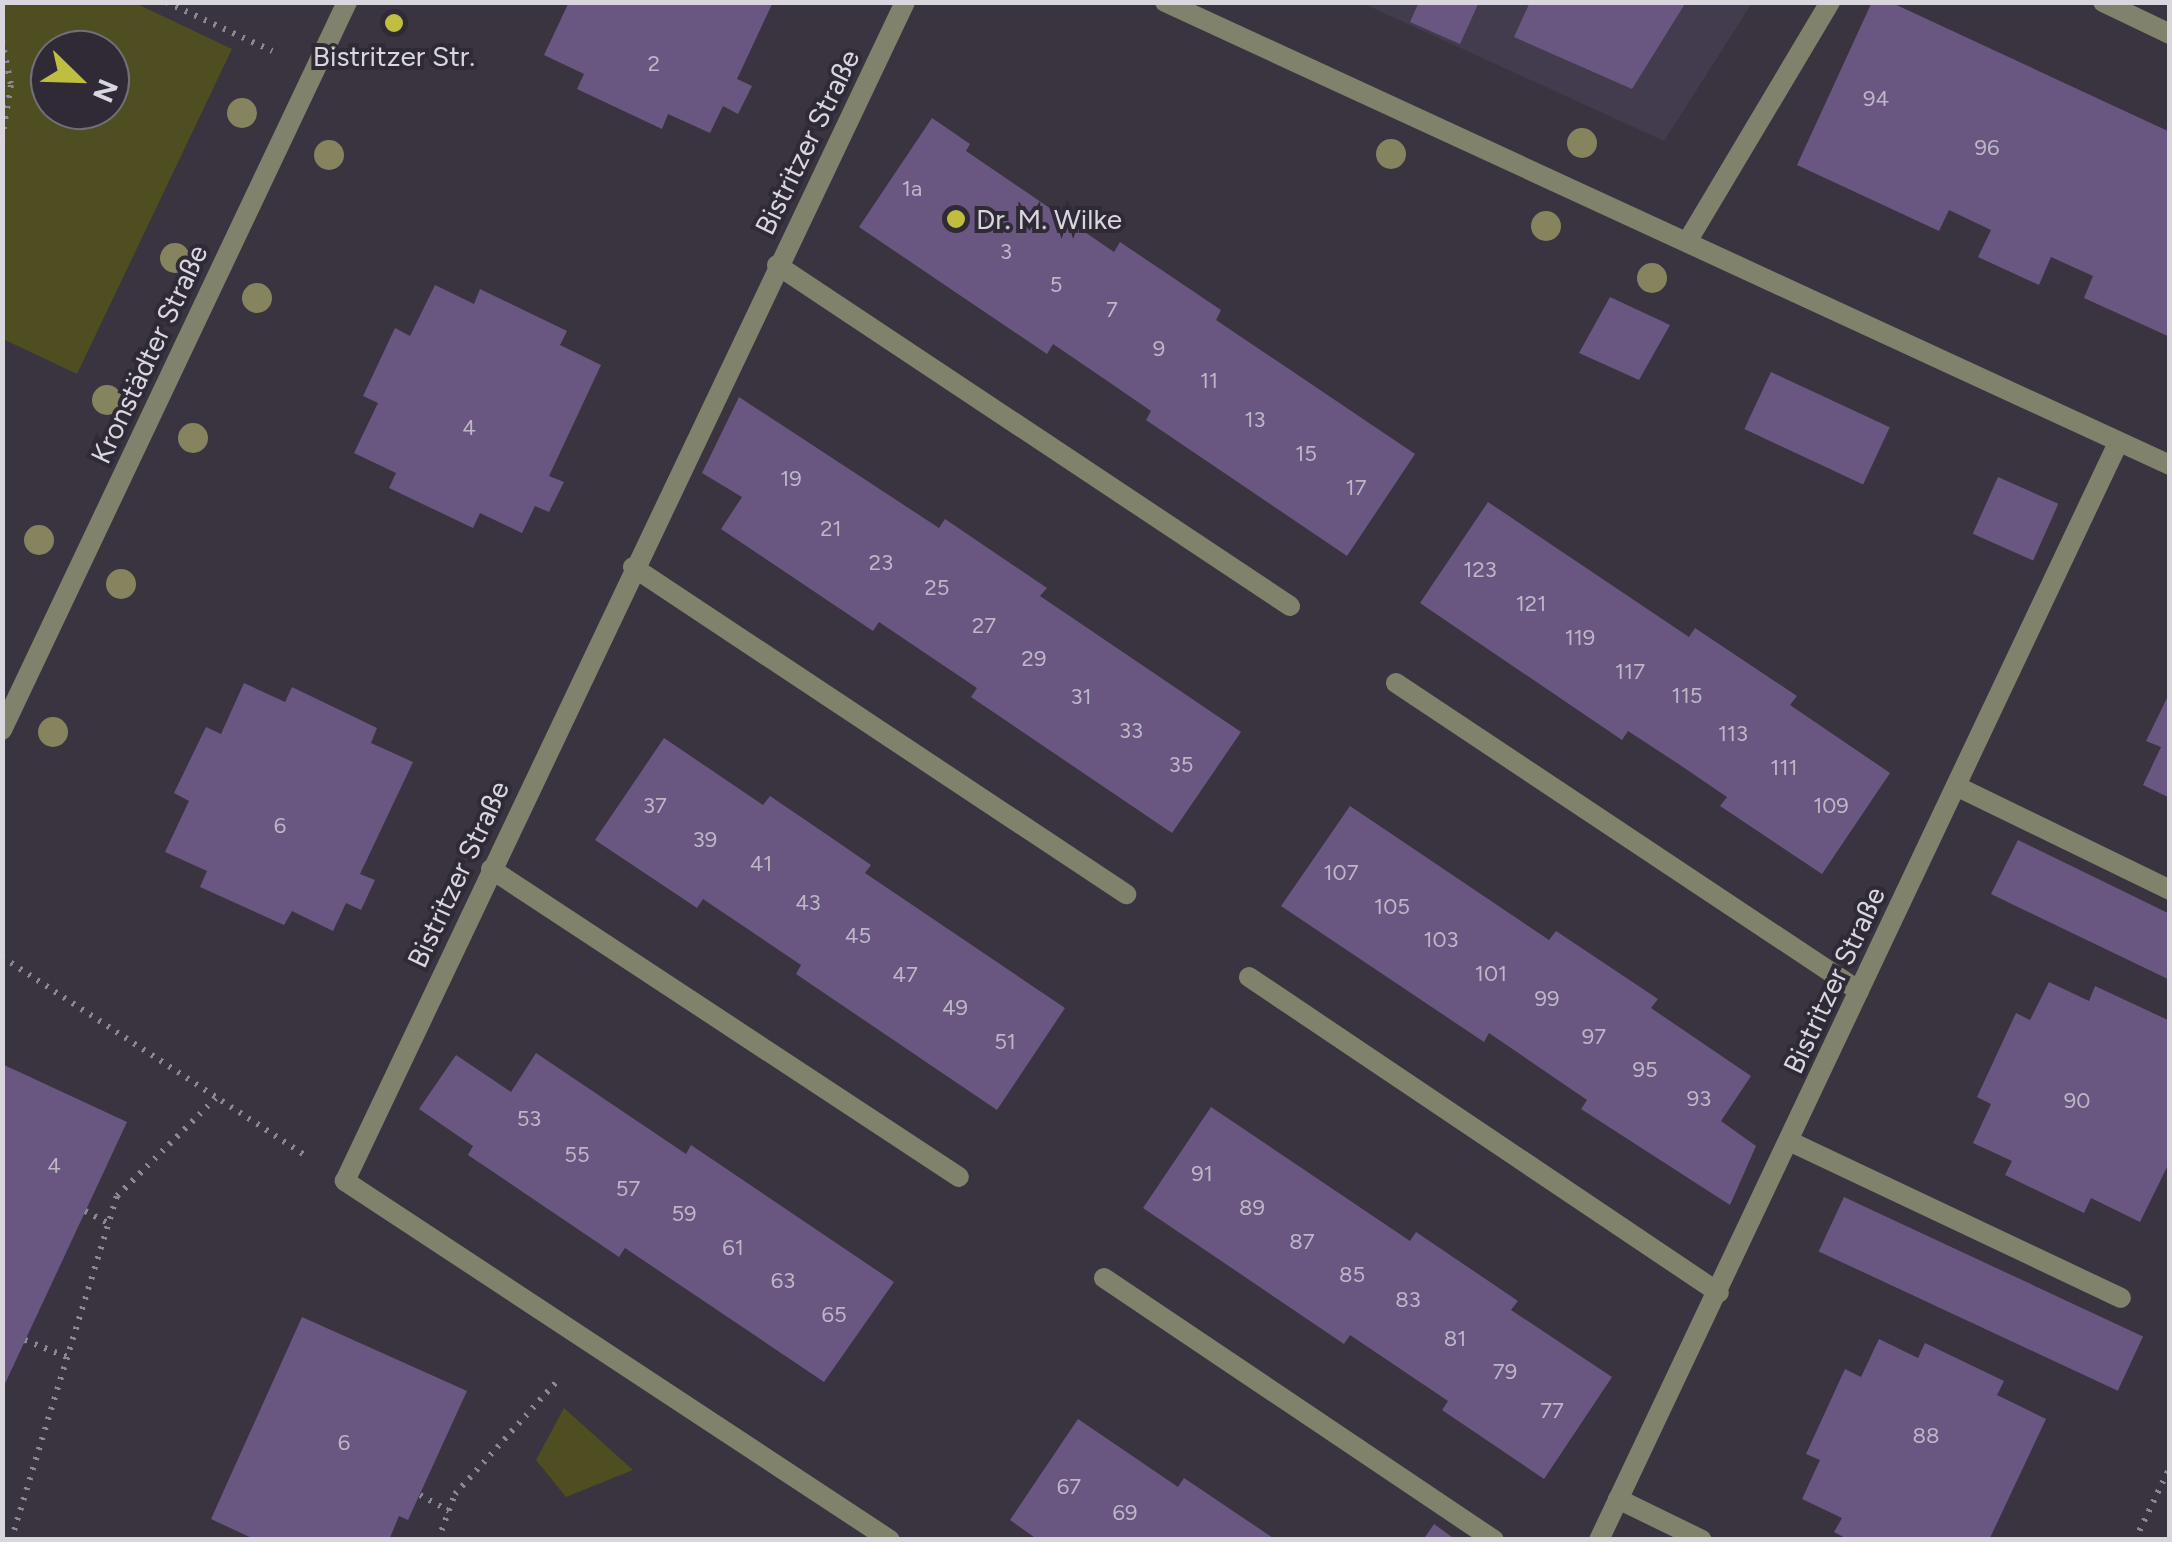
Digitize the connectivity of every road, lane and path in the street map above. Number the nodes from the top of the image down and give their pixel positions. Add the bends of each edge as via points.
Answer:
1 (166, 2) edge
2 (347, 2) edge
3 (905, 2) edge
4 (1165, 2) edge
5 (1830, 2) edge
6 (2103, 2) edge
7 (2170, 34) edge
8 (2, 40) edge
9 (314, 70) junction
10 (2, 138) edge
11 (1687, 242) junction
12 (777, 264) junction
13 (2118, 442) junction
14 (2170, 464) edge
15 (633, 567) junction
16 (1290, 606) dead end
17 (1396, 683) dead end
18 (2, 730) edge
19 (1956, 786) junction
20 (490, 869) junction
21 (2170, 890) edge
22 (1126, 894) dead end
23 (2, 957) edge
24 (1249, 977) dead end
25 (1859, 991) junction
26 (216, 1098) junction
27 (1789, 1141) junction
28 (959, 1177) dead end
29 (345, 1181) junction
30 (85, 1211) dead end
31 (108, 1223) junction
32 (1104, 1278) dead end
33 (1719, 1293) junction
34 (2121, 1298) dead end
35 (25, 1340) dead end
36 (588, 1341) junction
37 (67, 1357) junction
38 (2170, 1467) edge
39 (420, 1495) dead end
40 (1618, 1499) junction
41 (449, 1511) junction
42 (11, 1540) edge
43 (438, 1540) edge
44 (890, 1540) edge
45 (1494, 1540) edge
46 (1599, 1540) edge
47 (1702, 1540) edge
48 (2135, 1540) edge

1 - 9 path
2 - 9 street, Kronstädter Straße
3 - 12 street, Bistritzer Straße
4 - 11 street
5 - 11 street
6 - 7 street
8 - 10 path via 11,85
9 - 18 street, Kronstädter Straße
11 - 13 street
12 - 15 street, Bistritzer Straße
12 - 16 street
13 - 14 street
13 - 19 street, Bistritzer Straße
15 - 20 street, Bistritzer Straße
15 - 22 street
17 - 25 street
19 - 21 street
19 - 25 street, Bistritzer Straße
20 - 28 street
20 - 29 street, Bistritzer Straße
23 - 26 path
24 - 33 street
25 - 27 street, Bistritzer Straße
26 - 29 path
26 - 31 path via 117,1196
27 - 33 street, Bistritzer Straße
27 - 34 street
29 - 36 street
30 - 31 path
31 - 37 path
32 - 45 street
33 - 40 street, Bistritzer Straße
35 - 37 path
36 - 41 path via 455,1494
36 - 44 street
37 - 42 path
38 - 48 path
39 - 41 path
40 - 46 street, Bistritzer Straße
40 - 47 street
41 - 43 path

